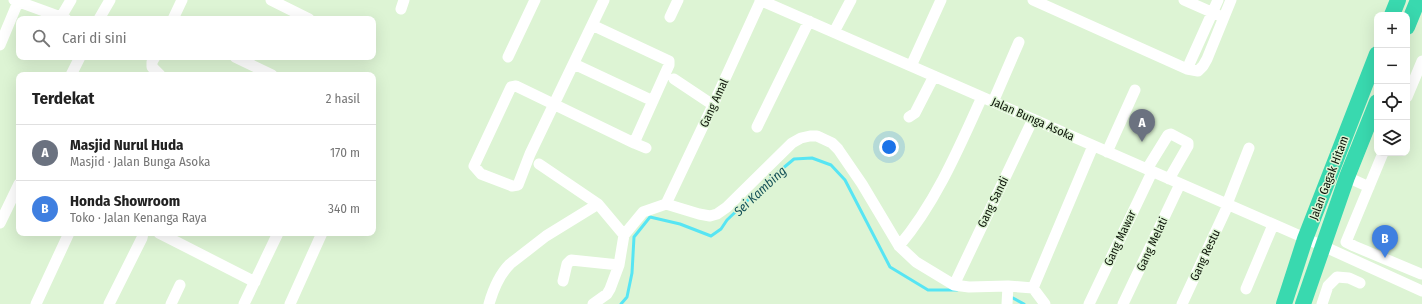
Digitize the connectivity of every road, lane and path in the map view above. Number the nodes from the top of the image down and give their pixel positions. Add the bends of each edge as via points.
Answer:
1 (71, 0) edge
2 (110, 0) edge
3 (182, 0) edge
4 (271, 0) edge
5 (535, 0) edge
6 (604, 0) edge
7 (678, 0) edge
8 (761, 0) edge
9 (851, 0) edge
10 (940, 0) edge
11 (1033, 0) edge
12 (1184, 0) edge
13 (1218, 0) edge
14 (1231, 0) edge
15 (1398, 0) edge
16 (1418, 0) edge
17 (16, 1) edge
18 (285, 3) edge
19 (784, 5) edge
20 (1393, 12) edge
21 (1213, 13) junction
22 (40, 15) edge
23 (65, 16) edge
24 (101, 16) edge
25 (174, 16) edge
26 (304, 16) edge
27 (670, 17) dead end
28 (1224, 18) junction
29 (1410, 20) edge
30 (809, 22) junction
31 (592, 25) junction
32 (834, 32) junction
33 (1019, 42) dead end
34 (0, 45) edge
35 (508, 57) dead end
36 (78, 60) edge
37 (153, 60) edge
38 (241, 60) edge
39 (1422, 61) edge
40 (1374, 62) edge
41 (574, 64) junction
42 (911, 66) junction
43 (1187, 69) junction
44 (72, 72) edge
45 (157, 72) edge
46 (266, 72) edge
47 (934, 76) junction
48 (674, 79) dead end
49 (1135, 90) dead end
50 (1410, 90) edge
51 (982, 97) junction
52 (653, 101) junction
53 (993, 102) junction
54 (555, 105) junction
55 (713, 105) junction
56 (1374, 110) edge
57 (909, 117) dead end
58 (1033, 119) junction
59 (758, 128) dead end
60 (634, 143) junction
61 (1094, 146) junction
62 (646, 148) dead end
63 (1249, 148) dead end
64 (1107, 152) junction
65 (1383, 156) edge
66 (540, 164) dead end
67 (1149, 170) junction
68 (1347, 177) junction
69 (1169, 179) junction
70 (1180, 184) junction
71 (1369, 187) junction
72 (16, 190) edge
73 (598, 204) junction
74 (666, 204) junction
75 (1228, 205) junction
76 (0, 223) edge
77 (1273, 225) junction
78 (624, 235) junction
79 (68, 236) edge
80 (142, 236) edge
81 (165, 236) edge
82 (277, 236) edge
83 (321, 236) edge
84 (1305, 239) junction
85 (899, 246) junction
86 (1323, 246) junction
87 (619, 265) junction
88 (1420, 280) edge
89 (563, 281) dead end
90 (255, 282) junction
91 (1360, 282) dead end
92 (954, 284) junction
93 (180, 285) dead end
94 (1033, 288) junction
95 (1008, 289) junction
96 (1246, 289) dead end
97 (36, 304) edge
98 (109, 304) edge
99 (171, 304) edge
100 (244, 304) edge
101 (290, 304) edge
102 (489, 304) edge
103 (593, 304) edge
104 (1007, 304) edge
105 (1045, 304) edge
106 (1089, 304) edge
107 (1124, 304) edge
108 (1182, 304) edge
109 (1284, 304) edge
110 (1303, 304) edge
111 (1322, 304) edge

1 - 23 street
2 - 24 street
3 - 25 street
4 - 18 street
5 - 35 street
6 - 31 street
7 - 27 street
8 - 19 street, Jalan Bunga Asoka
8 - 55 street, Gang Amal
9 - 32 street
10 - 42 street
11 - 43 street
12 - 21 street
13 - 21 street
14 - 28 street
15 - 20 highway
16 - 29 highway
17 - 22 street
17 - 34 street
18 - 26 street
19 - 30 street, Jalan Bunga Asoka
21 - 28 street
21 - 43 street
28 - 43 street via 1204,66 1198,71
30 - 32 street, Jalan Bunga Asoka
30 - 59 street
31 - 41 street
31 - 52 street via 669,61
32 - 42 street, Jalan Bunga Asoka
33 - 53 street
36 - 44 street
37 - 45 street via 152,67
38 - 46 street
39 - 50 street
40 - 84 highway, Jalan Gagak Hitam
41 - 52 street
41 - 54 street
42 - 47 street, Jalan Bunga Asoka
47 - 51 street, Jalan Bunga Asoka
47 - 57 street via 915,113
48 - 55 street
49 - 64 street
51 - 53 street, Jalan Bunga Asoka
51 - 85 street via 926,209
52 - 60 street
53 - 58 street, Jalan Bunga Asoka
54 - 54 street via 530,154 518,185 512,186 478,171 474,164 511,87 516,86
54 - 60 street
55 - 74 street, Gang Amal
56 - 68 highway, Jalan Gagak Hitam
58 - 61 street, Jalan Bunga Asoka
58 - 92 street, Gang Sandi
60 - 62 street
61 - 64 street, Jalan Bunga Asoka
61 - 94 street
63 - 75 street, Gang Restu
64 - 67 street, Jalan Bunga Asoka
65 - 71 street
66 - 73 street
67 - 69 street, Jalan Bunga Asoka
67 - 69 street, Gang Mawar via 1168,135 1171,134 1188,143 1188,146
67 - 106 street, Gang Mawar
68 - 71 street
68 - 86 highway, Jalan Gagak Hitam
69 - 70 street, Jalan Bunga Asoka
70 - 75 street, Jalan Bunga Asoka
70 - 107 street, Gang Melati
71 - 88 street via 1346,242
72 - 76 street
73 - 78 street
73 - 102 street via 546,236 506,267 492,292
74 - 78 street via 643,212
74 - 85 street via 699,214 717,214 727,208 792,143 801,138 817,136 838,149
75 - 77 street, Jalan Bunga Asoka
75 - 108 street, Gang Restu
77 - 84 street, Jalan Bunga Asoka
77 - 96 street
78 - 87 street
79 - 97 street
80 - 98 street
81 - 90 street
82 - 90 street
83 - 101 street
84 - 86 street, Jalan Bunga Asoka
84 - 109 highway, Jalan Gagak Hitam
85 - 92 street via 916,262
86 - 88 street, Jalan Bunga Asoka
86 - 110 highway, Jalan Gagak Hitam
87 - 89 street via 571,260 567,264
87 - 103 street via 607,294
90 - 100 street
91 - 111 street via 1343,277 1333,280 1328,286
92 - 95 street
93 - 99 street
94 - 95 street
94 - 105 street
95 - 104 street

